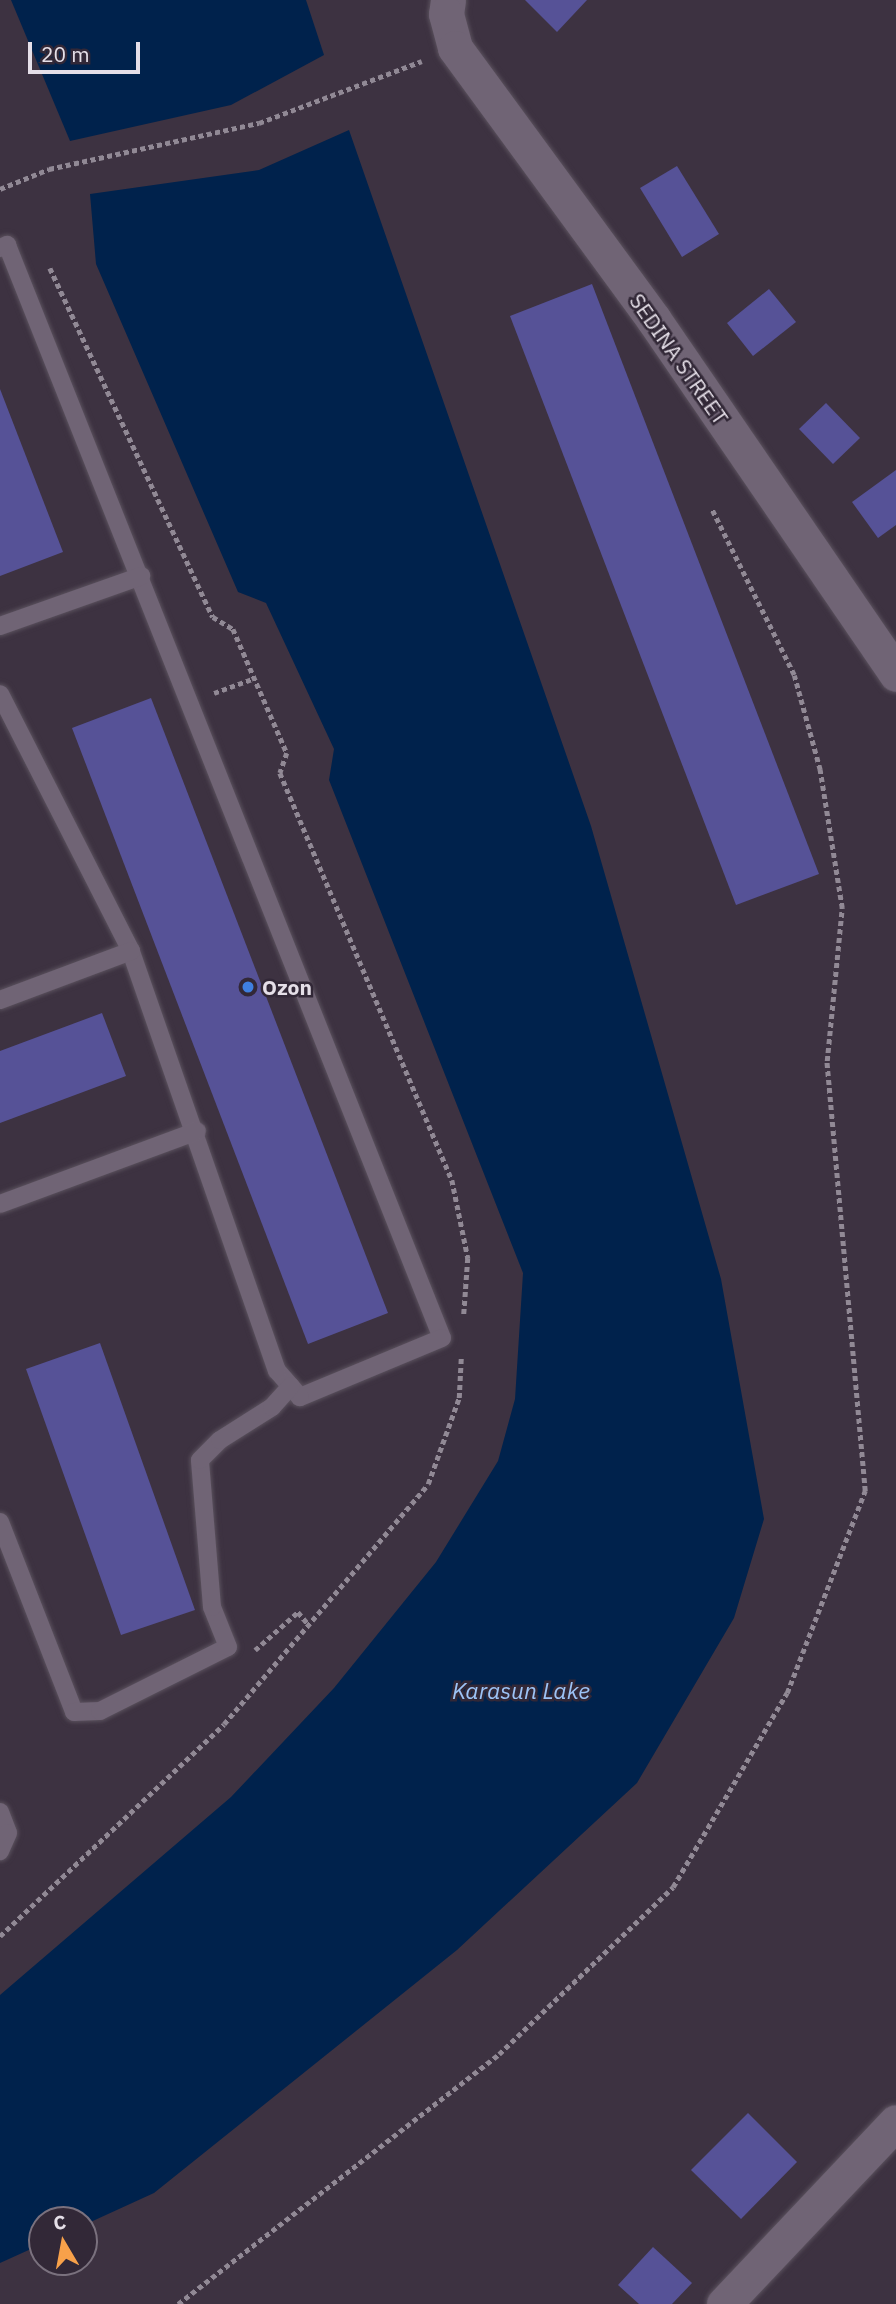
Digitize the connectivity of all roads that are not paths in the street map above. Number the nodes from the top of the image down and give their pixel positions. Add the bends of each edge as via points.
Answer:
1 (448, 0) edge
2 (4, 246) edge
3 (141, 576) junction
4 (0, 626) edge
5 (896, 674) edge
6 (0, 694) edge
7 (131, 951) junction
8 (0, 1000) edge
9 (197, 1131) junction
10 (0, 1204) edge
11 (291, 1386) junction
12 (0, 1522) edge
13 (0, 1812) edge
14 (0, 1851) edge
15 (896, 2122) edge
16 (724, 2304) edge

1 - 5 street, SEDINA STREET via 446,14 456,48 654,320
2 - 3 lane
3 - 4 lane
3 - 11 lane via 442,1338 300,1397
6 - 7 lane
7 - 8 lane
7 - 9 lane
9 - 10 lane
9 - 11 lane via 277,1371
11 - 12 lane via 272,1407 220,1440 200,1460 212,1607 228,1647 100,1711 74,1712
13 - 14 lane via 8,1833
15 - 16 street

